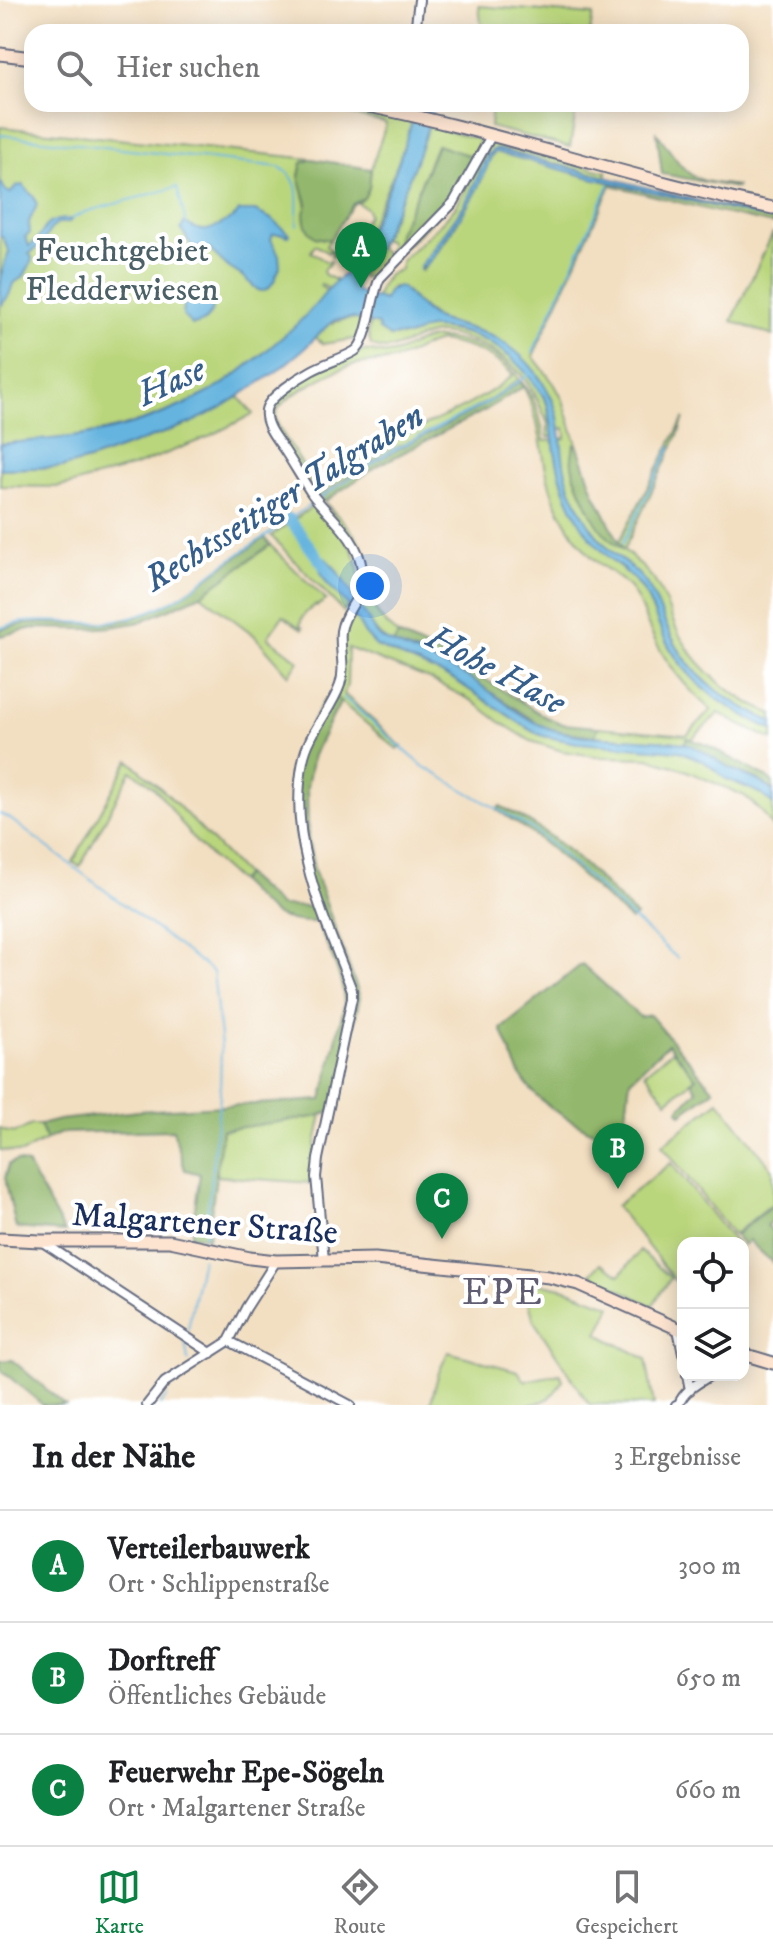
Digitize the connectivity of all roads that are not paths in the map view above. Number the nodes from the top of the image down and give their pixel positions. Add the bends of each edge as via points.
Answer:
1 (419, 0) edge
2 (416, 24) edge
3 (0, 54) edge
4 (24, 57) edge
5 (409, 112) edge
6 (491, 136) junction
7 (773, 208) edge
8 (0, 1239) edge
9 (40, 1241) junction
10 (324, 1260) junction
11 (276, 1261) junction
12 (677, 1328) edge
13 (229, 1341) junction
14 (211, 1353) junction
15 (749, 1356) edge
16 (773, 1363) edge
17 (688, 1381) edge
18 (703, 1381) edge
19 (690, 1390) junction
20 (147, 1405) edge
21 (350, 1405) edge
22 (678, 1405) edge

1 - 2 street
3 - 4 street
5 - 6 street
6 - 7 street
6 - 10 street via 454,202 376,286 359,348 311,371 268,406 270,428 313,495 349,537 360,559 362,585 342,625 340,683 303,757 300,806 308,870 352,990 316,1177
8 - 9 street, Malgartener Straße
9 - 11 street, Malgartener Straße via 170,1241
9 - 14 street
10 - 11 street, Malgartener Straße
10 - 12 street, Malgartener Straße via 375,1259 561,1279
11 - 13 street
13 - 14 street
13 - 21 street
14 - 20 street via 165,1382
15 - 16 street
17 - 19 street
18 - 19 street
19 - 22 street

